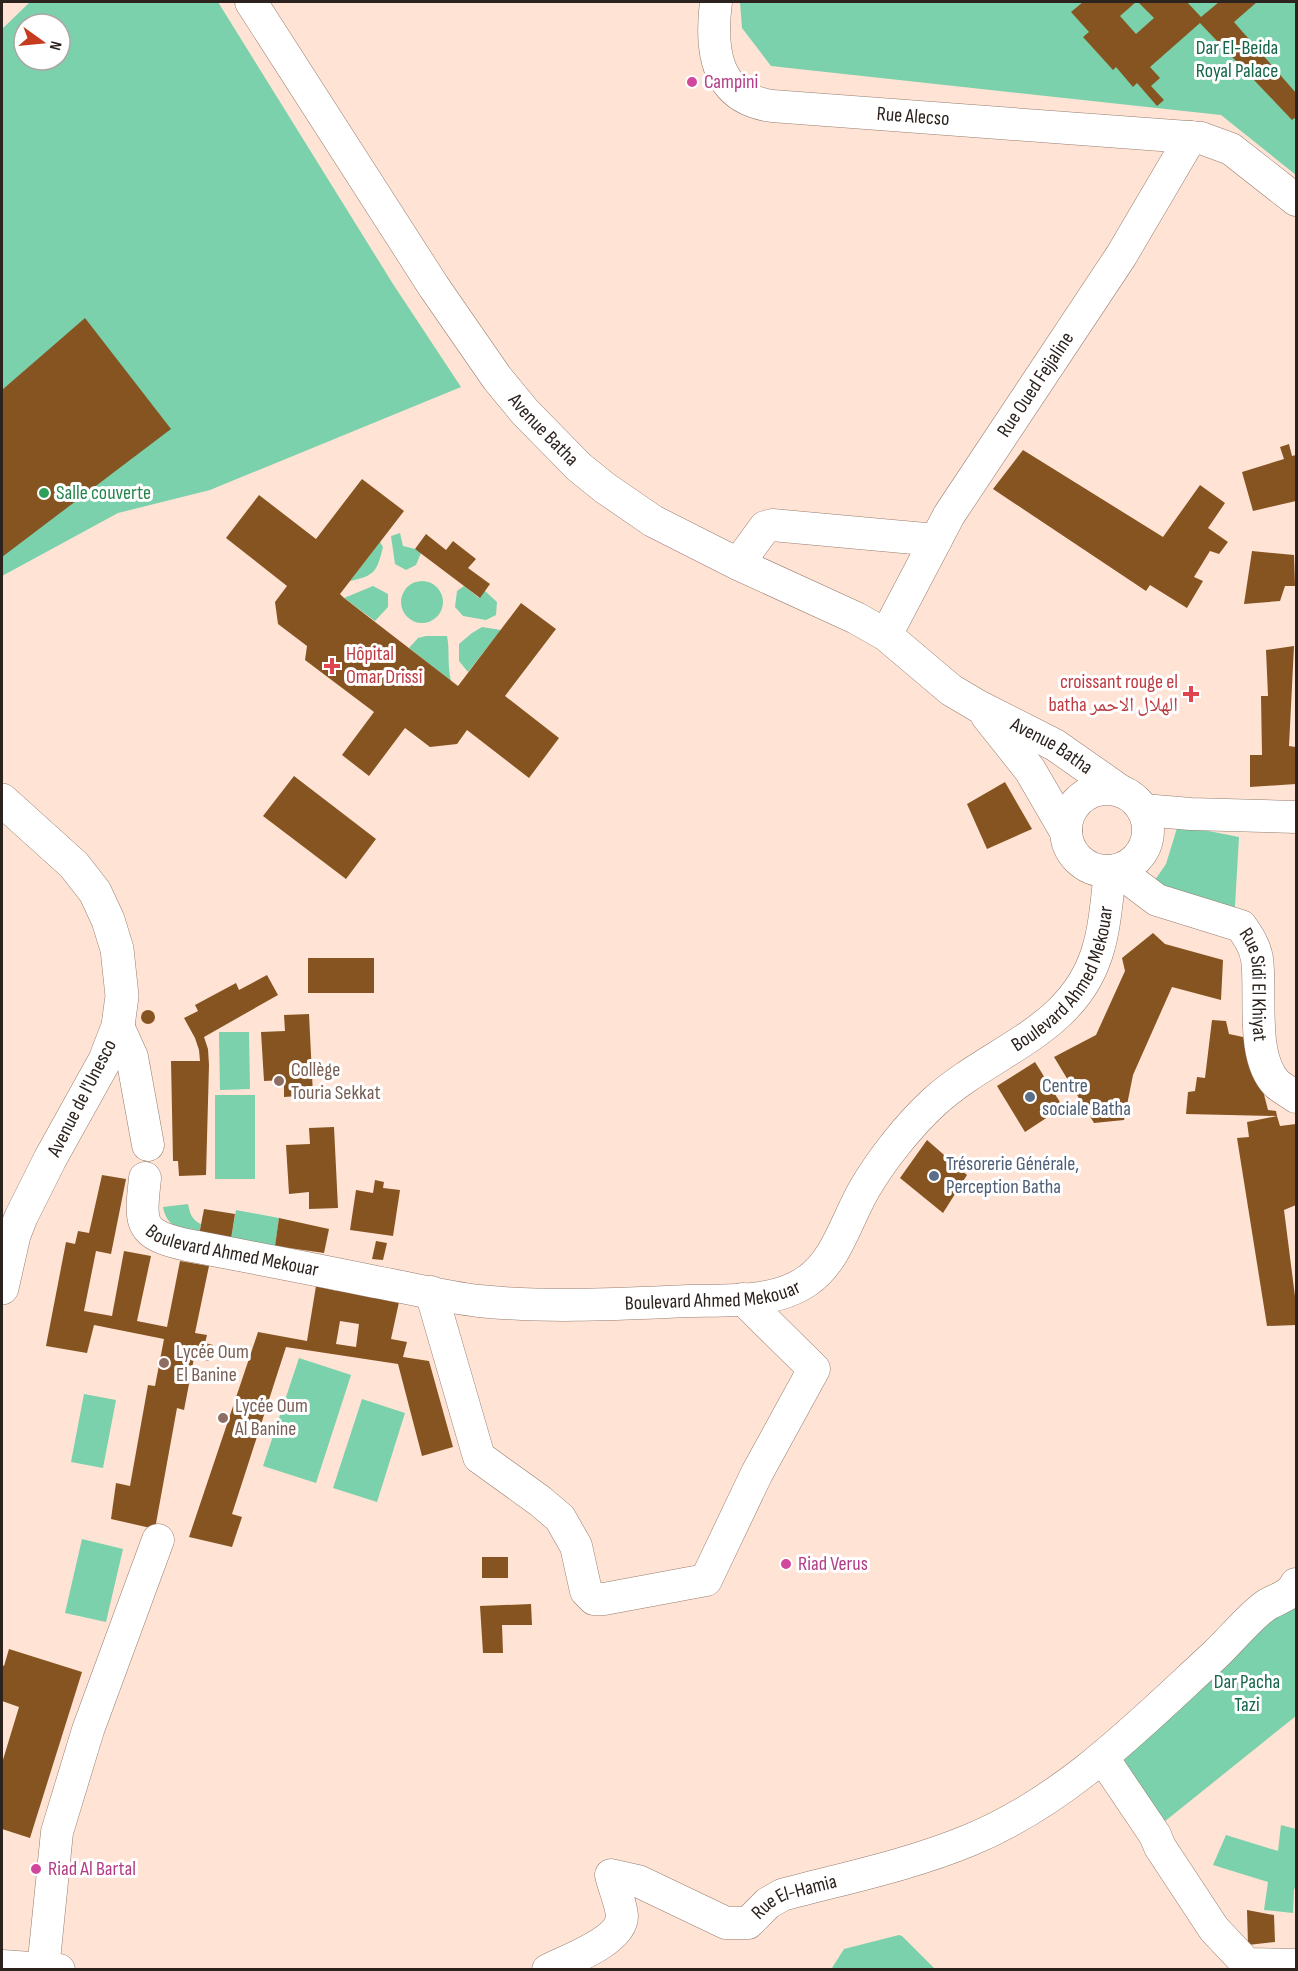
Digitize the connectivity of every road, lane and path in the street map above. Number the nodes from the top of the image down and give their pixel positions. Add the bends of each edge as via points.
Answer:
1 (251, 2) edge
2 (716, 2) edge
3 (1191, 137) junction
4 (1296, 200) edge
5 (936, 540) junction
6 (738, 564) junction
7 (886, 635) junction
8 (978, 706) junction
9 (2, 800) edge
10 (1133, 801) junction
11 (1296, 817) edge
12 (1066, 832) junction
13 (1114, 871) junction
14 (118, 1026) junction
15 (1296, 1097) edge
16 (148, 1145) dead end
17 (145, 1178) dead end
18 (2, 1288) edge
19 (431, 1292) junction
20 (743, 1299) junction
21 (158, 1540) dead end
22 (1296, 1584) edge
23 (1103, 1758) junction
24 (1296, 1965) edge
25 (2, 1966) edge
26 (49, 1969) edge
27 (548, 1970) edge

1 - 6 street, Avenue Batha via 434,287 525,412 579,467 629,505
2 - 3 street, Rue Alecso via 719,67 735,92 752,102
3 - 4 street, Rue Alecso via 1231,149
3 - 5 street, Rue Oued Fejjaline via 1121,256
5 - 6 street via 768,526
5 - 7 street, Rue Oued Fejjaline
6 - 7 street, Avenue Batha
7 - 8 street, Avenue Batha via 951,690
8 - 10 street, Avenue Batha via 1055,745
8 - 12 street, Avenue Batha via 1030,770
9 - 14 main road, Avenue de l'Unesco via 75,865 95,892 117,949 122,996
10 - 11 street via 1191,814
10 - 12 street via 1115,790 1098,790 1073,808
10 - 13 street via 1148,830 1146,843 1135,860
12 - 13 street via 1080,860 1090,867
13 - 15 street, Rue Sidi El Khiyat via 1157,900 1241,926 1257,959 1259,1033 1265,1060 1277,1084
13 - 20 street, Boulevard Ahmed Mekouar via 1100,944 1085,980 1067,1005 1039,1030 970,1074 927,1109 873,1175 816,1275 788,1292
14 - 16 street via 132,1057
14 - 18 main road, Avenue de l'Unesco via 105,1060 21,1216
17 - 19 street, Boulevard Ahmed Mekouar via 141,1212 157,1236
19 - 20 street, Boulevard Ahmed Mekouar via 479,1301 578,1305
19 - 20 street via 479,1457 560,1518 576,1546 586,1591 594,1599 706,1580 814,1369
21 - 26 street via 88,1730 57,1832
22 - 23 street, Rue El-Hamia via 1292,1592 1265,1605
23 - 24 street via 1214,1929 1247,1964
23 - 27 street, Rue El-Hamia via 1023,1814 972,1839 899,1864 782,1895 748,1923 726,1923 638,1881 611,1875 622,1917 619,1928 597,1946
25 - 26 street

